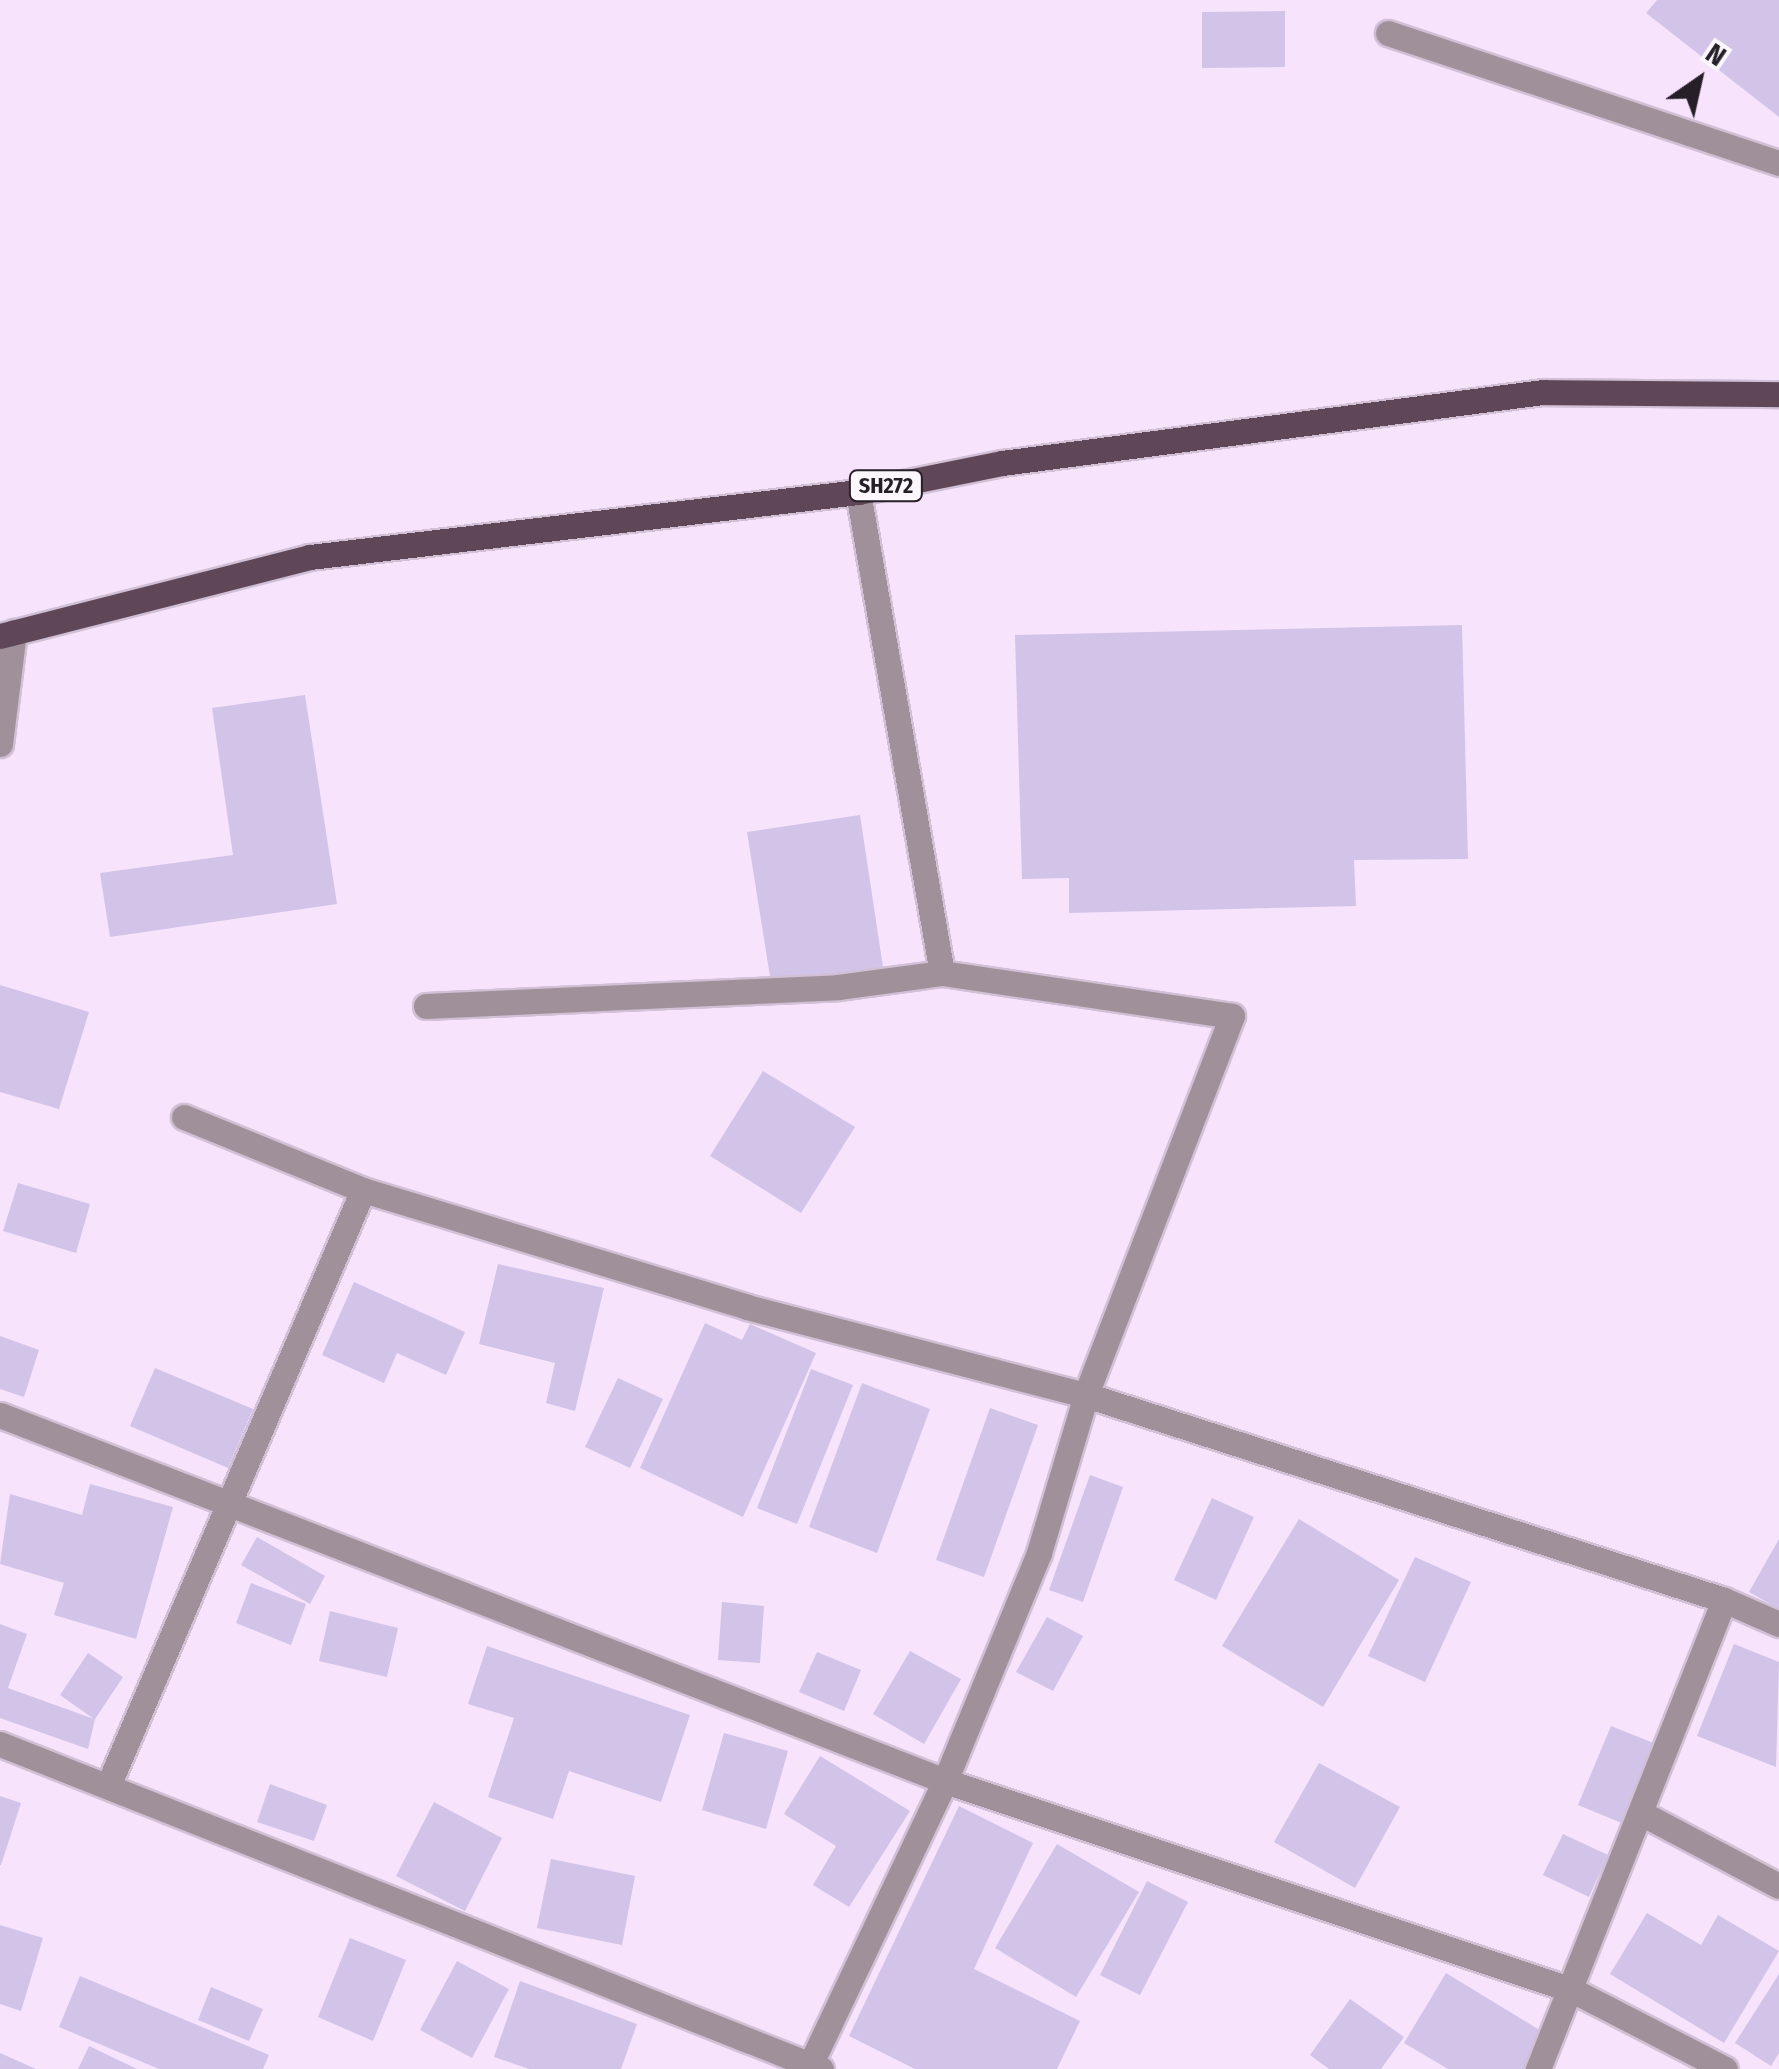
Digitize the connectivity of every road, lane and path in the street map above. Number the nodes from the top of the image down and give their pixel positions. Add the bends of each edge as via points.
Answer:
1 (1388, 34) dead end
2 (1779, 164) edge
3 (1779, 394) edge
4 (858, 492) junction
5 (7, 634) edge
6 (0, 744) edge
7 (942, 973) junction
8 (426, 1006) dead end
9 (184, 1117) dead end
10 (363, 1190) junction
11 (1086, 1394) junction
12 (0, 1414) edge
13 (234, 1503) junction
14 (1724, 1600) junction
15 (1779, 1624) edge
16 (0, 1744) edge
17 (946, 1781) junction
18 (108, 1786) junction
19 (1642, 1813) junction
20 (1779, 1886) edge
21 (1572, 1990) junction
22 (813, 2068) edge
23 (1538, 2069) edge
24 (1725, 2069) edge

1 - 2 street
3 - 4 main road, SH272 via 1544,392 1002,462
4 - 5 main road, SH272 via 310,558
4 - 7 street
5 - 6 street
7 - 8 street via 838,987
7 - 11 street via 1232,1016
9 - 10 street
10 - 11 street via 747,1307
10 - 13 street
11 - 14 street
11 - 17 street via 1040,1553
12 - 13 street
13 - 17 street
13 - 18 street
14 - 15 street
14 - 19 street
16 - 18 street
17 - 21 street
17 - 22 street
18 - 22 street
19 - 20 street
19 - 21 street
21 - 23 street
21 - 24 street

